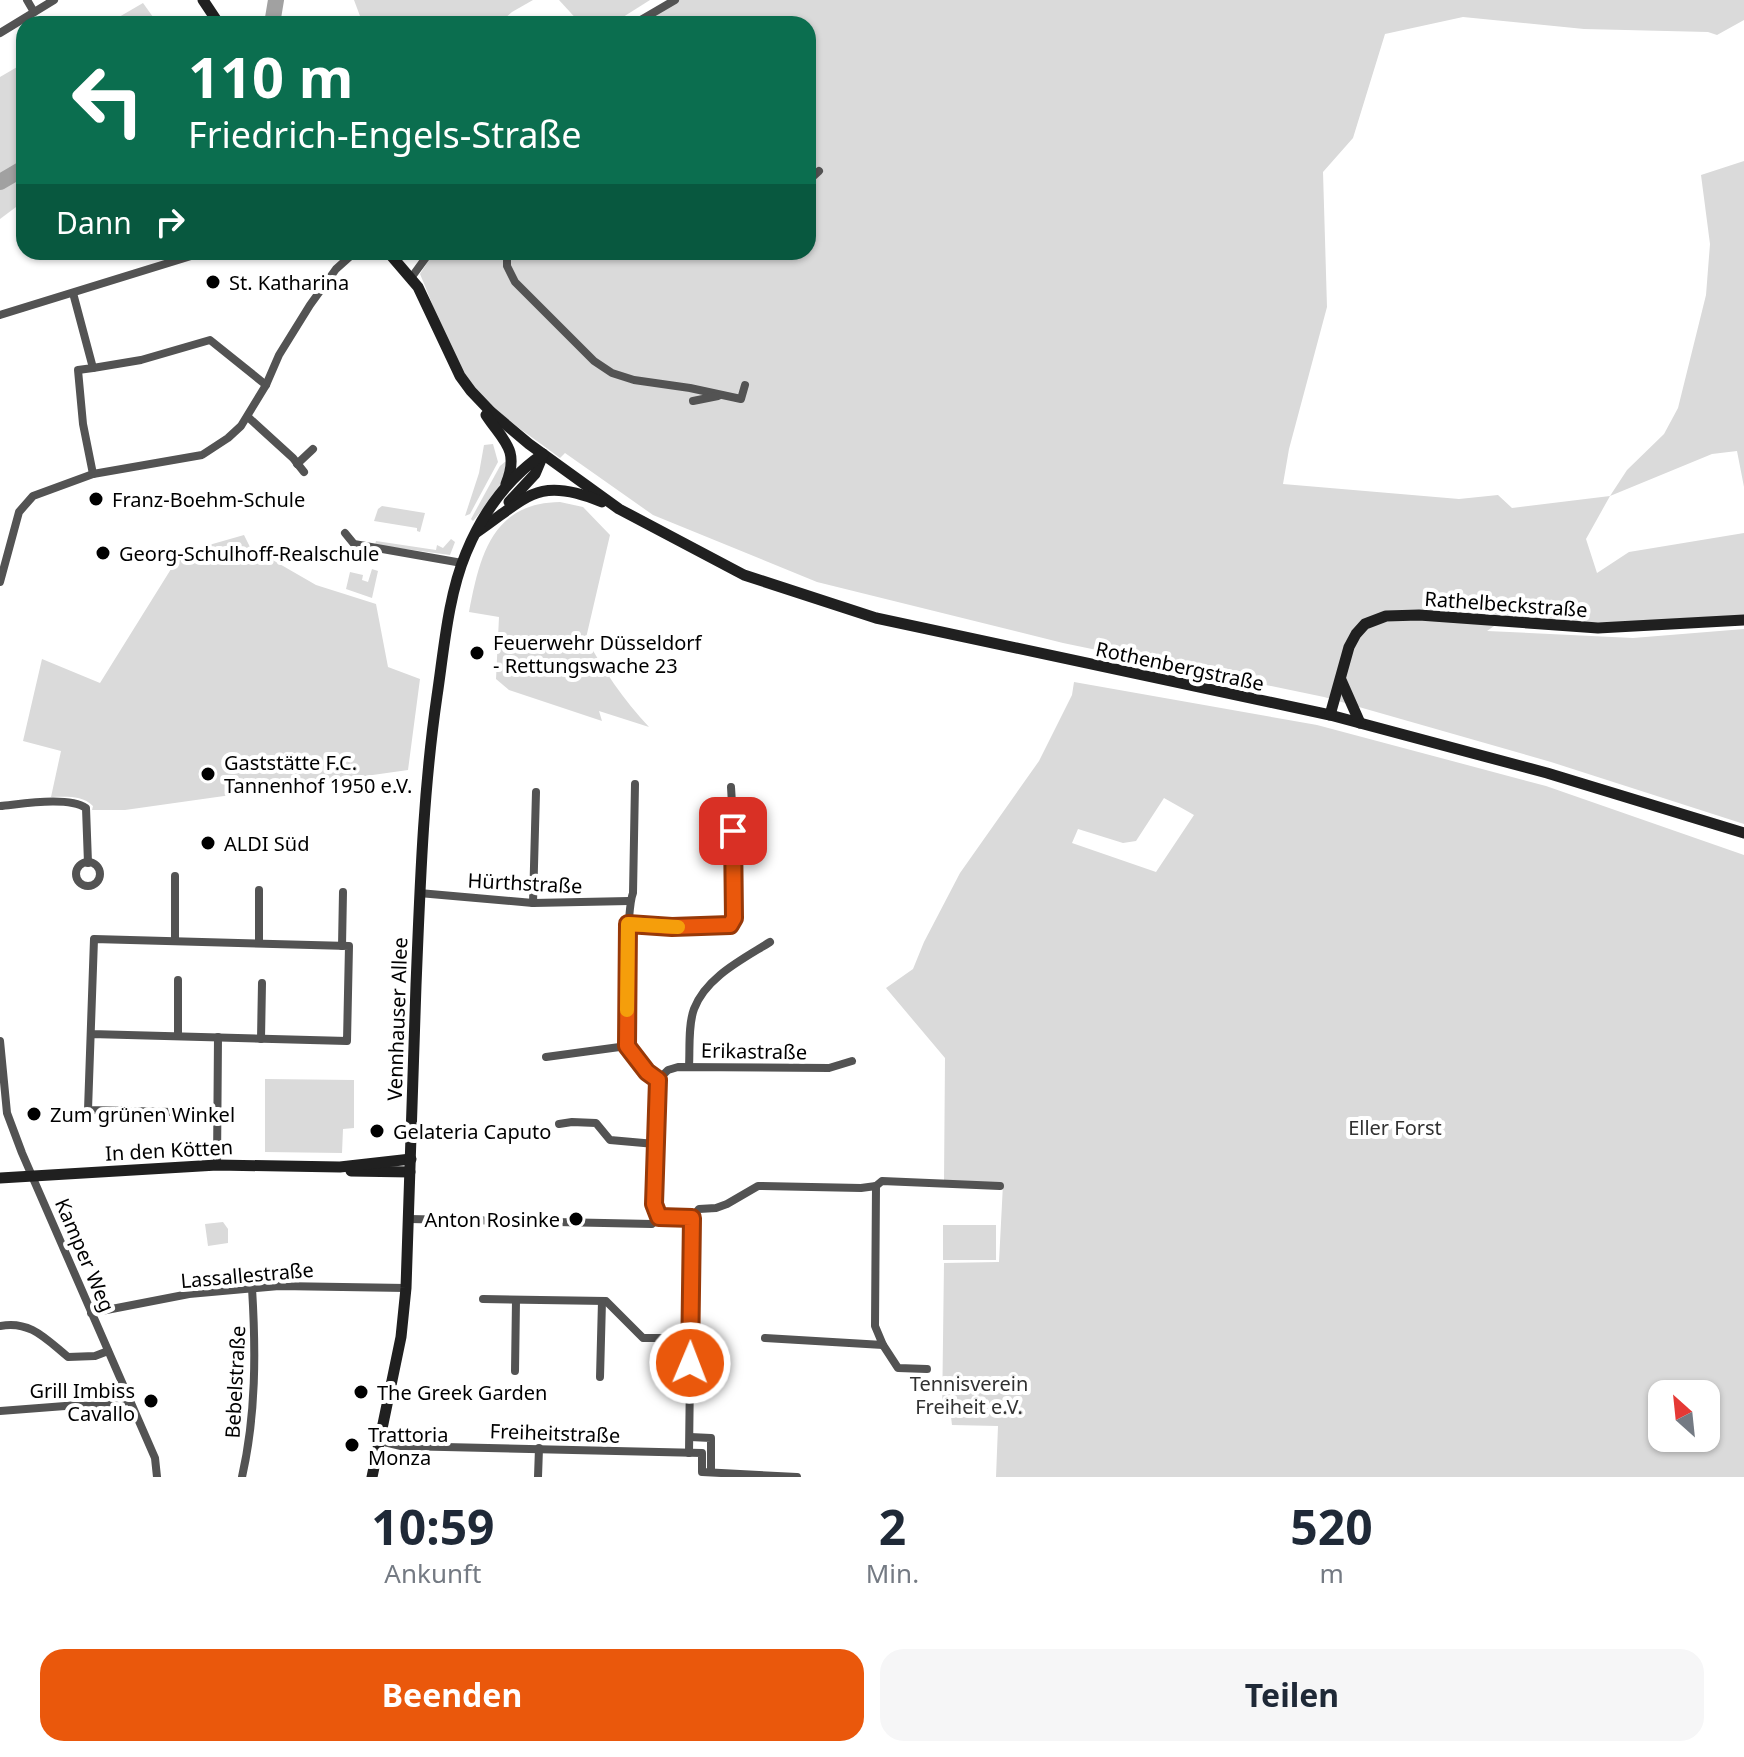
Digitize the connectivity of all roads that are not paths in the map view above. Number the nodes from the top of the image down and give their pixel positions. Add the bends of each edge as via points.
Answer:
1 (27, 0) edge
2 (54, 0) edge
3 (675, 0) edge
4 (34, 12) junction
5 (28, 16) edge
6 (648, 16) edge
7 (819, 171) dead end
8 (816, 174) edge
9 (178, 260) edge
10 (346, 260) edge
11 (395, 260) edge
12 (424, 260) edge
13 (507, 260) edge
14 (411, 278) junction
15 (73, 293) junction
16 (0, 315) edge
17 (93, 368) junction
18 (266, 385) junction
19 (745, 385) dead end
20 (723, 395) junction
21 (693, 401) dead end
22 (484, 406) junction
23 (248, 417) junction
24 (313, 449) dead end
25 (543, 454) junction
26 (297, 464) junction
27 (304, 472) dead end
28 (93, 474) junction
29 (553, 491) joint
30 (500, 495) junction
31 (619, 509) junction
32 (477, 532) junction
33 (345, 533) dead end
34 (462, 563) junction
35 (0, 582) edge
36 (1744, 620) edge
37 (1341, 679) junction
38 (1330, 715) junction
39 (1360, 723) junction
40 (635, 784) dead end
41 (731, 787) dead end
42 (536, 792) dead end
43 (0, 806) edge
44 (1744, 833) edge
45 (88, 863) dead end
46 (175, 876) dead end
47 (259, 890) dead end
48 (343, 892) dead end
49 (419, 893) junction
50 (629, 901) junction
51 (533, 903) junction
52 (628, 924) junction
53 (175, 941) junction
54 (770, 942) dead end
55 (259, 943) junction
56 (342, 946) junction
57 (178, 980) dead end
58 (262, 983) dead end
59 (91, 1034) junction
60 (178, 1036) junction
61 (218, 1037) junction
62 (261, 1039) junction
63 (0, 1041) edge
64 (627, 1046) junction
65 (546, 1057) dead end
66 (852, 1061) dead end
67 (689, 1066) junction
68 (658, 1080) junction
69 (217, 1113) junction
70 (559, 1124) dead end
71 (655, 1144) junction
72 (217, 1165) junction
73 (410, 1166) junction
74 (34, 1176) junction
75 (0, 1178) edge
76 (876, 1186) junction
77 (1000, 1186) dead end
78 (659, 1217) junction
79 (692, 1218) junction
80 (409, 1219) junction
81 (252, 1288) junction
82 (406, 1288) junction
83 (483, 1299) dead end
84 (516, 1300) junction
85 (602, 1301) junction
86 (91, 1313) junction
87 (0, 1326) edge
88 (691, 1338) junction
89 (765, 1338) dead end
90 (883, 1345) junction
91 (108, 1351) junction
92 (927, 1369) dead end
93 (515, 1371) dead end
94 (600, 1377) dead end
95 (130, 1401) junction
96 (0, 1411) edge
97 (690, 1437) junction
98 (380, 1441) junction
99 (539, 1448) junction
100 (689, 1453) junction
101 (705, 1473) edge
102 (157, 1477) edge
103 (242, 1477) edge
104 (372, 1477) edge
105 (538, 1477) edge
106 (797, 1477) edge

1 - 4 street
2 - 4 street
3 - 6 street
4 - 5 street
7 - 8 street
9 - 15 street
10 - 18 street via 310,305
11 - 14 main road
12 - 14 street
13 - 20 street via 515,282 605,369 634,380
14 - 22 main road via 460,376
15 - 16 street
15 - 17 street
17 - 18 street via 210,340
17 - 28 street via 78,370
18 - 23 street
19 - 20 street via 741,399
20 - 21 street
22 - 25 main road, Rothenbergstraße
22 - 30 main road via 512,458
23 - 26 street
23 - 28 street via 202,455
24 - 26 street
25 - 30 main road, Vennhauser Allee
25 - 31 main road, Rothenbergstraße
25 - 32 main road, Vennhauser Allee via 535,474
26 - 27 street
28 - 35 street via 42,491 21,507
29 - 31 main road, Rothenbergstraße via 578,493
29 - 32 main road, Vennhauser Allee via 519,500
30 - 32 main road, Vennhauser Allee
31 - 38 main road, Rothenbergstraße via 744,575 876,618
32 - 34 main road, Vennhauser Allee
33 - 34 street via 354,544
34 - 49 main road, Vennhauser Allee via 434,717
36 - 37 main road, Rathelbeckstraße via 1598,628 1386,616 1356,634
37 - 38 main road, Rathelbeckstraße
37 - 39 main road
38 - 39 main road, Rothenbergstraße
39 - 44 main road, Rothenbergstraße
40 - 50 street
41 - 52 street via 732,923
42 - 51 street
43 - 45 street via 81,804 88,816
46 - 53 street
47 - 55 street
48 - 56 street
49 - 51 street, Hürthstraße
49 - 73 main road, Vennhauser Allee
50 - 51 street, Hürthstraße
50 - 52 street
52 - 64 street
53 - 55 street
53 - 59 street via 94,939
54 - 67 street via 719,977 699,999 693,1011
55 - 56 street
56 - 62 street via 349,946 347,1041
57 - 60 street
58 - 62 street
59 - 60 street
59 - 69 street via 88,1110
60 - 61 street
61 - 62 street
61 - 69 street
63 - 74 street, Kamper Weg via 7,1113
64 - 65 street
64 - 68 street
66 - 67 street, Erikastraße via 829,1068
67 - 68 street, Erikastraße via 668,1070
68 - 71 street
69 - 72 street
70 - 71 street via 596,1123 610,1140
71 - 78 street via 654,1204
72 - 73 main road, In den Kötten via 347,1170
72 - 74 main road, In den Kötten
73 - 80 main road, Vennhauser Allee
74 - 75 main road, In den Kötten
74 - 86 street, Kamper Weg
76 - 77 street via 882,1181
76 - 79 street via 758,1186 727,1204 699,1209
76 - 90 street via 875,1326
78 - 79 street
78 - 80 street via 652,1224
79 - 88 street
80 - 82 main road, Vennhauser Allee
81 - 82 street, Lassallestraße
81 - 86 street, Lassallestraße
81 - 103 street, Bebelstraße via 255,1384
82 - 98 main road, Vennhauser Allee
83 - 84 street
84 - 85 street
84 - 93 street
85 - 88 street via 643,1338
85 - 94 street
86 - 91 street, Kamper Weg
87 - 91 street via 32,1328 68,1357
88 - 97 street
89 - 90 street
90 - 92 street via 898,1368
91 - 95 street, Kamper Weg
95 - 96 street
95 - 102 street, Kamper Weg via 155,1458
97 - 100 street
97 - 101 street via 711,1438
98 - 99 street, Freiheitstraße via 401,1446
98 - 104 main road, Vennhauser Allee
99 - 100 street, Freiheitstraße
99 - 105 street
100 - 101 street via 702,1453
101 - 106 street

